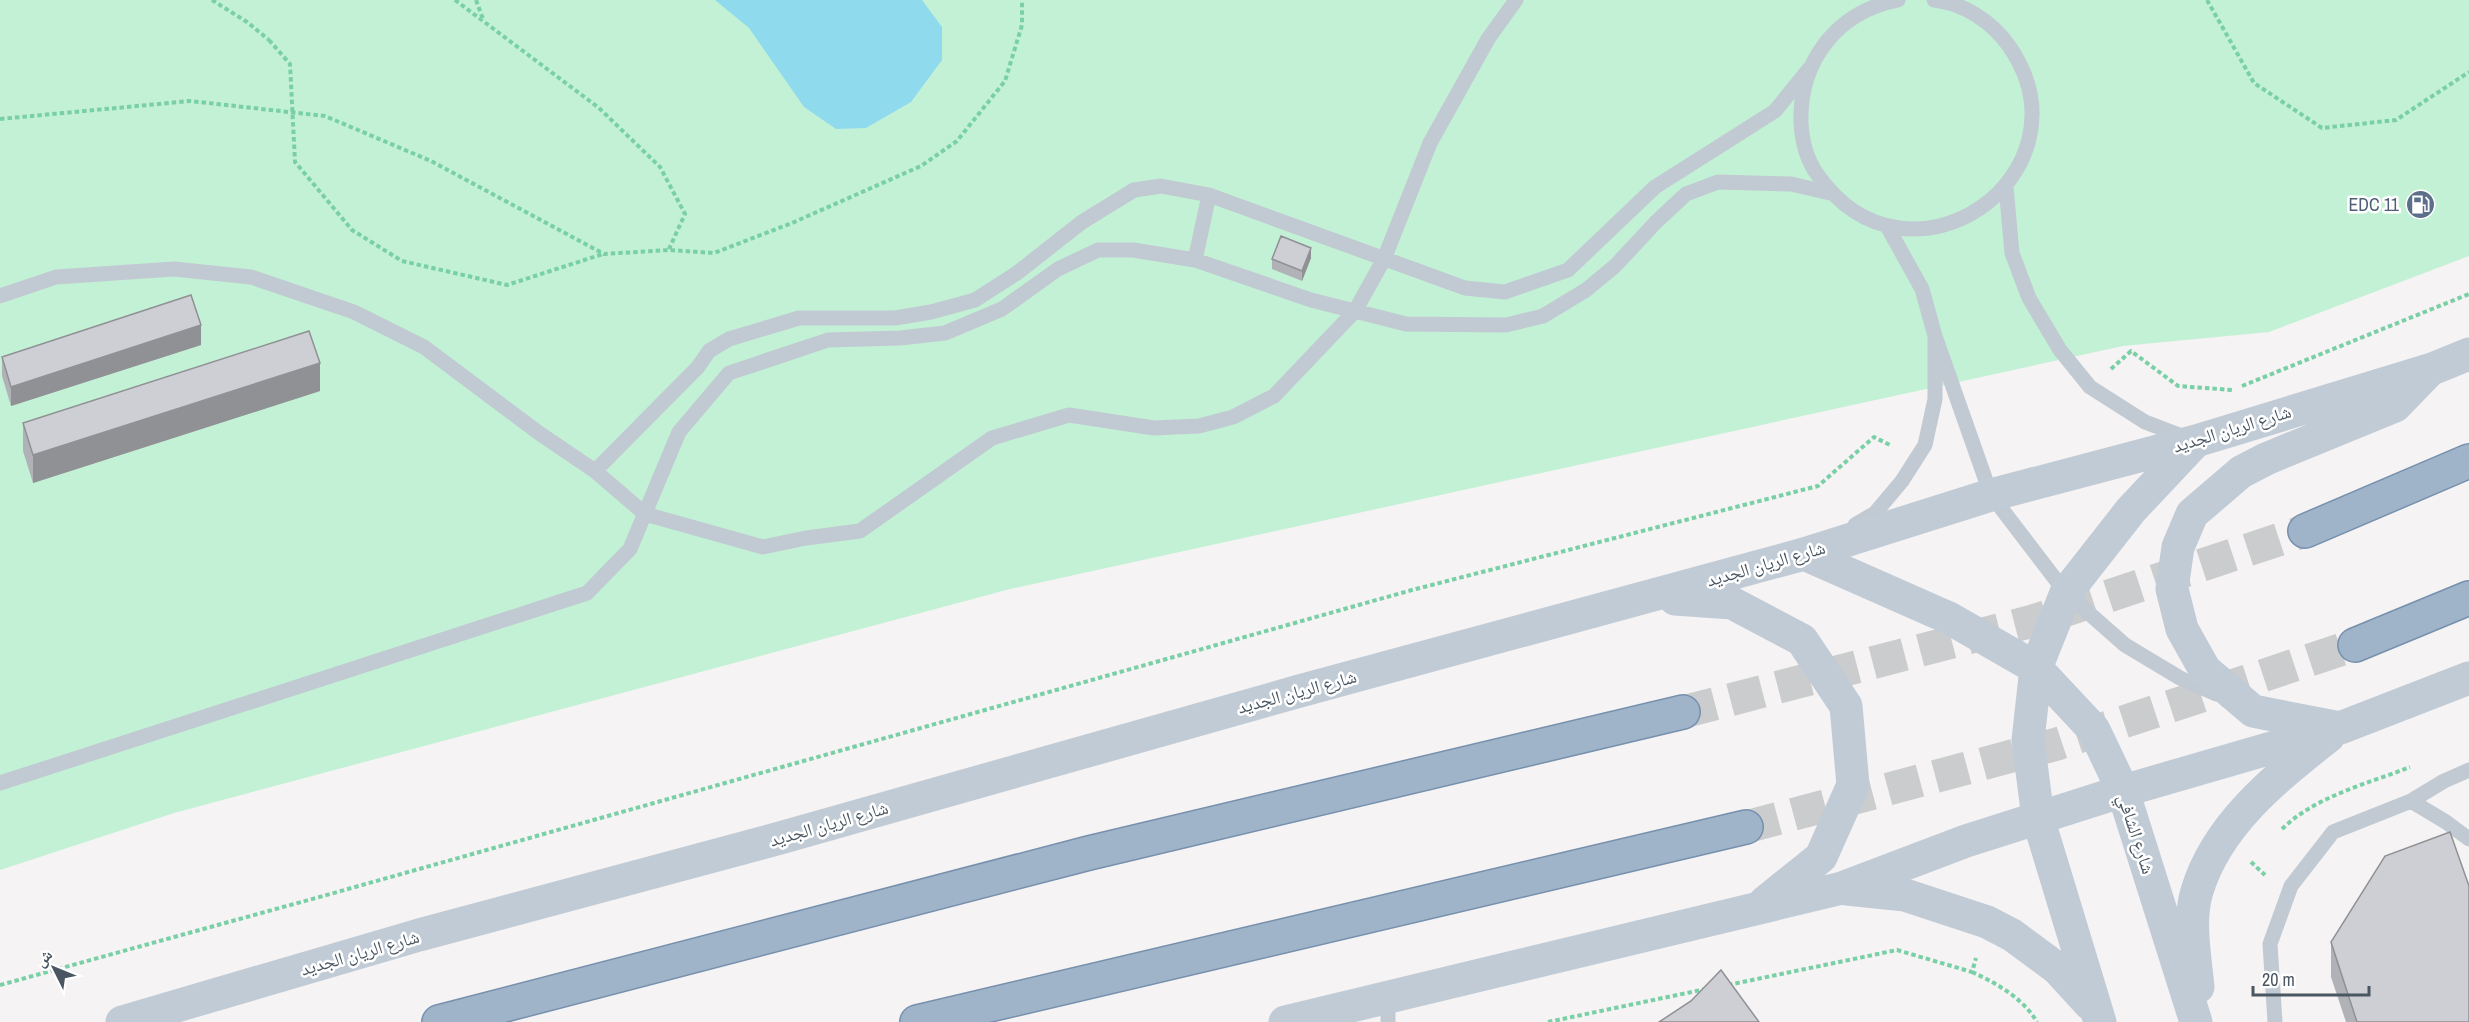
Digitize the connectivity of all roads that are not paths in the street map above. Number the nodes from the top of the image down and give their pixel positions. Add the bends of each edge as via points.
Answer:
1 (1516, 0) edge
2 (1898, 0) edge
3 (1934, 0) edge
4 (1809, 69) junction
5 (2006, 187) junction
6 (1830, 193) junction
7 (1209, 195) junction
8 (1887, 226) junction
9 (1384, 259) junction
10 (1195, 260) junction
11 (0, 296) edge
12 (1355, 311) junction
13 (1935, 336) junction
14 (2469, 354) edge
15 (2432, 369) junction
16 (2196, 441) junction
17 (2469, 461) edge
18 (595, 471) junction
19 (1991, 495) junction
20 (645, 514) junction
21 (2305, 531) tunnel mouth
22 (1804, 554) junction
23 (2066, 593) junction
24 (1650, 597) junction
25 (2469, 598) edge
26 (2355, 645) tunnel mouth
27 (2036, 668) junction
28 (2469, 678) edge
29 (2253, 711) junction
30 (1683, 712) tunnel mouth
31 (2340, 728) junction
32 (2469, 770) edge
33 (0, 783) edge
34 (2122, 791) junction
35 (2411, 801) junction
36 (2038, 818) junction
37 (1746, 827) tunnel mouth
38 (2469, 839) edge
39 (1842, 888) junction
40 (1758, 907) junction
41 (1388, 1009) edge
42 (2099, 1017) edge
43 (122, 1022) edge
44 (439, 1022) edge
45 (917, 1022) edge
46 (1285, 1022) edge
47 (2198, 1022) edge
48 (2275, 1022) edge

1 - 9 lane via 1488,39 1430,143
2 - 4 lane via 1880,3 1850,18 1826,41
3 - 5 lane via 1976,14 2001,34 2020,62 2031,93 2031,126 2023,158
4 - 6 lane via 1800,101 1802,134 1812,166
4 - 9 lane via 1775,111 1655,188 1568,270 1505,292 1465,288
5 - 8 lane via 1982,209 1952,224 1919,230
5 - 16 lane via 2012,253 2029,298 2060,350 2090,387 2145,422
6 - 8 lane via 1856,214
6 - 12 lane via 1791,184 1718,182 1686,194 1615,266 1586,290 1543,316 1506,325 1406,324
7 - 9 lane
7 - 10 lane
7 - 18 lane via 1161,186 1134,190 975,300 895,318 799,318 729,339 709,351 698,367
8 - 13 lane via 1922,289
9 - 12 lane
10 - 12 lane
10 - 20 lane via 1133,250 1098,250 1058,269 1002,309 945,333 828,340 729,373 679,432
11 - 18 lane via 56,278 150,270 251,277 354,312 424,347
12 - 20 lane via 1274,396 1233,417 1199,426 1154,428 1068,415 992,438 860,531 764,547
13 - 19 lane
13 - 22 lane via 1935,399 1925,445 1875,513
14 - 15 main road, شارع الريان الجديد
15 - 16 main road, شارع الريان الجديد
15 - 29 main road via 2395,406 2241,472 2192,514 2178,547 2172,589 2182,629 2205,670
16 - 19 main road, شارع الريان الجديد
16 - 23 main road via 2131,510
17 - 21 highway
18 - 20 lane
19 - 22 main road, شارع الريان الجديد
19 - 23 lane
20 - 33 lane via 630,549 587,593
22 - 24 main road, شارع الريان الجديد
22 - 27 main road, شارع الشافي via 1949,618
23 - 27 main road
23 - 29 lane via 2125,645 2180,678
24 - 40 main road via 1732,603 1802,640 1846,706 1853,785 1821,858
24 - 43 main road, شارع الريان الجديد via 419,935
25 - 26 highway
27 - 34 main road, شارع الشافي via 2094,730
27 - 36 main road via 2028,740
28 - 31 main road
29 - 31 main road
30 - 44 highway via 1089,853
31 - 34 main road
31 - 47 main road via 2258,796 2213,853 2195,902
32 - 35 lane
34 - 36 main road
34 - 47 main road, شارع الشافي
35 - 38 lane
35 - 48 lane via 2333,832 2290,886 2270,944
36 - 39 main road
36 - 42 main road
37 - 45 highway
39 - 40 main road
39 - 42 main road via 1905,895 1987,922 2058,969
40 - 41 main road
41 - 46 main road

